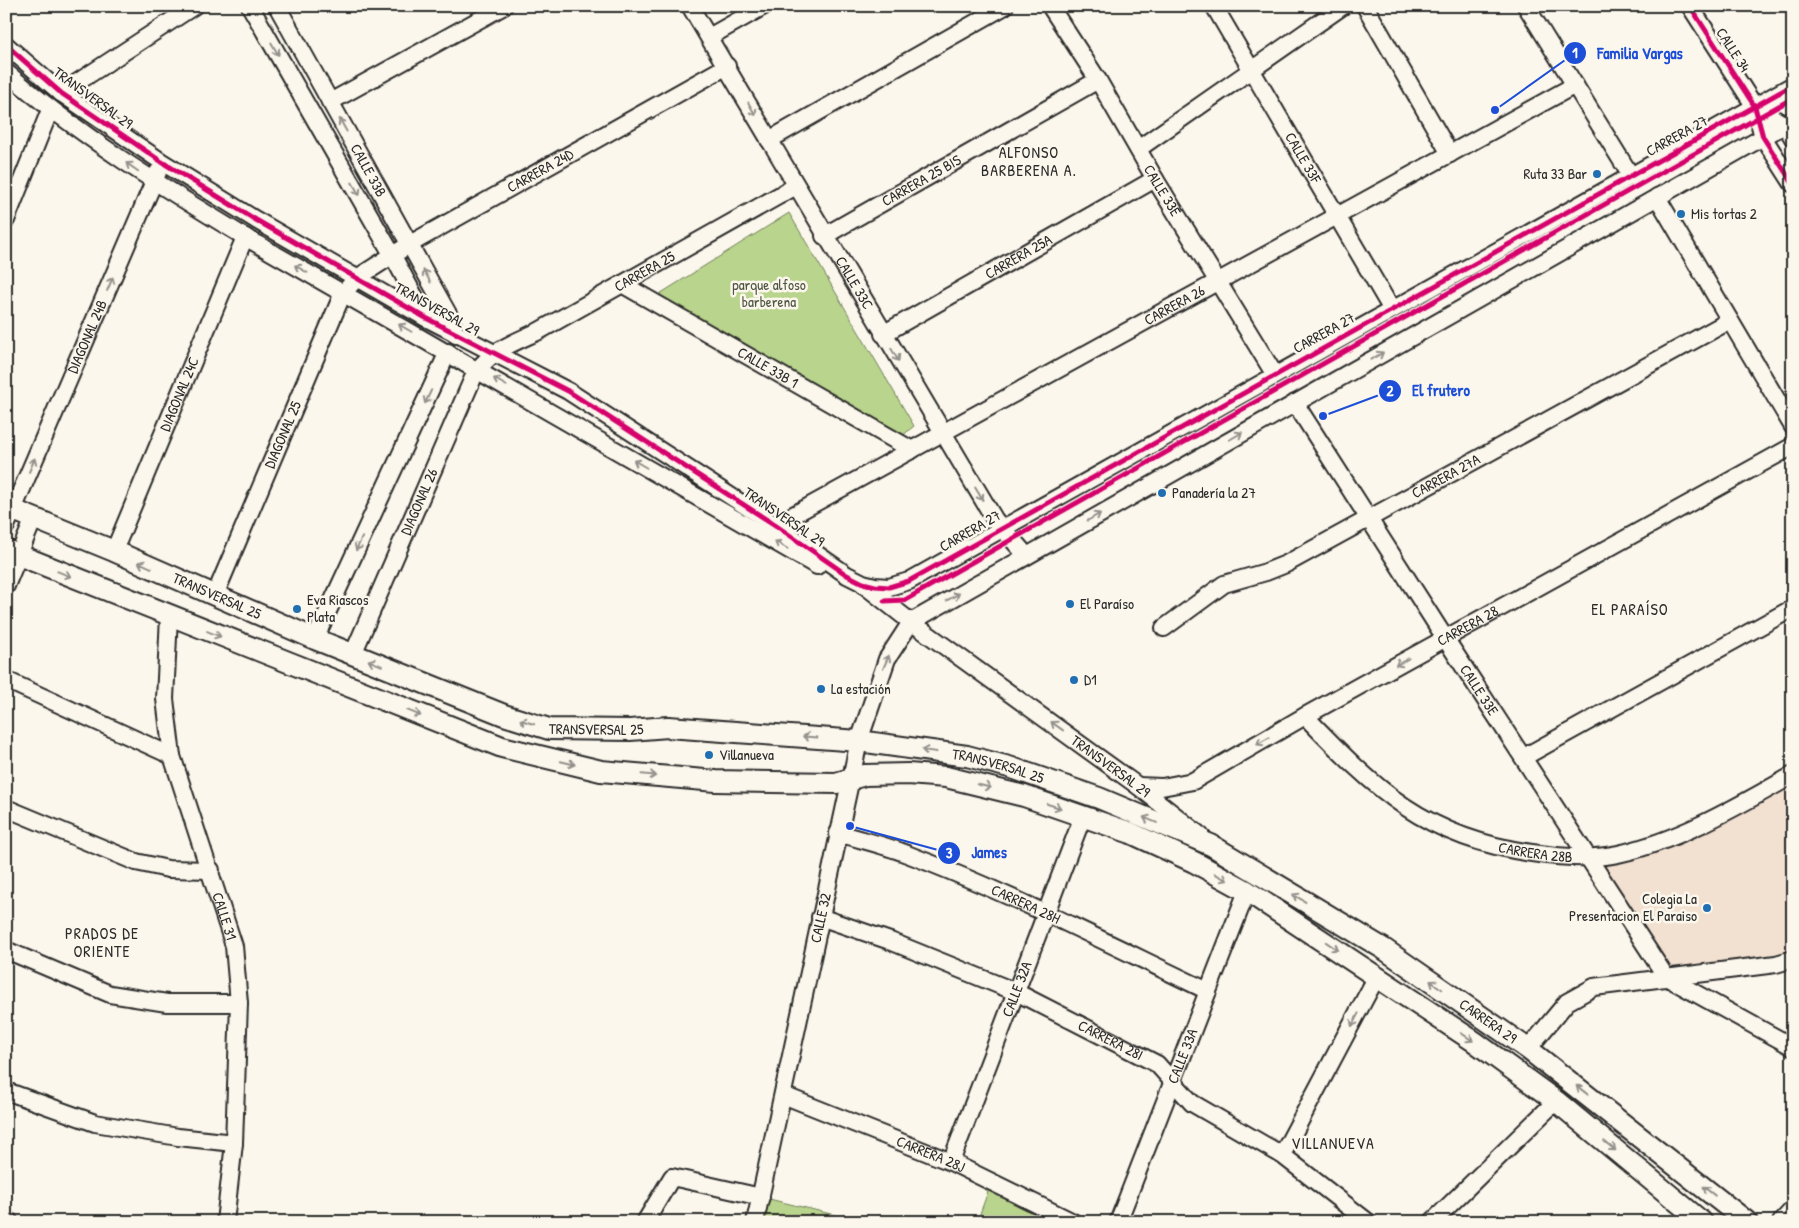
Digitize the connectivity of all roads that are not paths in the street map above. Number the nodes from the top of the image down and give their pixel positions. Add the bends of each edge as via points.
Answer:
1 (194, 6) edge
2 (250, 6) edge
3 (277, 6) edge
4 (504, 6) edge
5 (690, 6) edge
6 (764, 6) edge
7 (1005, 6) edge
8 (1050, 6) edge
9 (1214, 6) edge
10 (1343, 6) edge
11 (1365, 6) edge
12 (1526, 6) edge
13 (1690, 6) edge
14 (709, 36) junction
15 (6, 45) edge
16 (728, 66) junction
17 (1252, 70) junction
18 (6, 72) edge
19 (1098, 80) junction
20 (1575, 85) junction
21 (1793, 85) edge
22 (61, 93) junction
23 (330, 102) junction
24 (1755, 107) junction
25 (50, 110) junction
26 (1790, 128) edge
27 (1763, 137) junction
28 (770, 140) junction
29 (1138, 149) junction
30 (1450, 154) junction
31 (162, 162) junction
32 (1631, 176) junction
33 (1155, 179) junction
34 (153, 182) junction
35 (1793, 184) edge
36 (796, 186) junction
37 (1657, 198) junction
38 (1337, 216) junction
39 (6, 220) edge
40 (824, 236) junction
41 (245, 238) junction
42 (410, 244) junction
43 (394, 256) junction
44 (357, 278) junction
45 (1218, 282) junction
46 (622, 284) junction
47 (343, 293) junction
48 (1392, 310) junction
49 (426, 318) junction
50 (1729, 321) junction
51 (882, 334) junction
52 (456, 335) junction
53 (448, 352) junction
54 (492, 354) junction
55 (477, 369) junction
56 (1275, 375) junction
57 (1295, 403) junction
58 (1793, 427) edge
59 (943, 433) junction
60 (1793, 446) edge
61 (912, 450) junction
62 (9, 514) edge
63 (34, 518) junction
64 (1370, 520) junction
65 (775, 525) junction
66 (1002, 528) junction
67 (114, 551) junction
68 (13, 552) edge
69 (1026, 556) junction
70 (863, 583) junction
71 (6, 586) edge
72 (214, 595) junction
73 (1793, 608) edge
74 (169, 616) junction
75 (911, 622) junction
76 (1164, 628) dead end
77 (1445, 638) junction
78 (315, 639) junction
79 (353, 654) junction
80 (6, 680) edge
81 (1305, 716) junction
82 (859, 741) junction
83 (172, 756) junction
84 (1524, 758) junction
85 (1793, 775) edge
86 (850, 781) junction
87 (1138, 786) junction
88 (6, 808) edge
89 (1084, 816) junction
90 (838, 833) junction
91 (1212, 845) junction
92 (1589, 857) junction
93 (1194, 862) joint
94 (211, 870) junction
95 (1247, 891) junction
96 (1046, 914) junction
97 (820, 917) junction
98 (6, 950) edge
99 (1793, 959) edge
100 (1377, 976) junction
101 (1666, 977) junction
102 (1208, 991) junction
103 (1016, 992) junction
104 (240, 1004) junction
105 (1793, 1047) edge
106 (1528, 1049) junction
107 (1172, 1082) junction
108 (6, 1090) edge
109 (783, 1095) junction
110 (1556, 1101) junction
111 (234, 1143) junction
112 (1282, 1155) junction
113 (951, 1162) junction
114 (761, 1197) junction
115 (1793, 1209) edge
116 (1690, 1218) edge
117 (6, 1220) edge
118 (10, 1222) edge
119 (225, 1222) edge
120 (645, 1222) edge
121 (755, 1222) edge
122 (1073, 1222) edge
123 (1118, 1222) edge
124 (1368, 1222) edge
125 (1432, 1222) edge
126 (1747, 1222) edge
127 (1781, 1222) edge

1 - 22 street
2 -> 43 street, CALLE 33B
3 - 23 street, CALLE 33B
4 - 23 street
5 - 14 street, CALLE 33C
6 - 14 street
7 - 28 street
8 - 19 street, CALLE 33E
9 - 17 street, CALLE 33F
10 - 17 street
11 - 30 street
12 - 20 street
13 - 24 street, CALLE 34
14 - 16 street, CALLE 33C
15 - 22 street, TRANSVERSAL 29
16 -> 28 street, CALLE 33C
16 - 42 street, CARRERA 24D
17 - 29 street
17 - 38 street, CALLE 33F
18 - 25 street, TRANSVERSAL 29
19 - 29 street, CALLE 33E
19 - 40 street, CARRERA 25 BIS
20 - 30 street, CARRERA 26
20 - 32 street
21 - 24 street, CARRERA 27
22 - 31 street, TRANSVERSAL 29
42 -> 23 street, CALLE 33B
24 - 26 street, CALLE 34
24 - 27 street, CALLE 34
24 - 32 street, CARRERA 27
34 -> 25 street, TRANSVERSAL 29
25 - 39 street
26 - 27 street
27 - 35 street, CALLE 34
27 - 37 street
28 - 36 street, CALLE 33C
29 - 33 street, CALLE 33E
30 - 38 street, CARRERA 26
31 - 34 street, DIAGONAL 24B
31 - 44 street, TRANSVERSAL 29
32 - 48 street, CARRERA 27
33 - 45 street, CALLE 33E
33 - 51 street, CARRERA 25A
34 - 41 street, TRANSVERSAL 29
62 -> 34 street, DIAGONAL 24B
36 - 40 street, CALLE 33C
36 - 46 street, CARRERA 25
37 - 50 street
57 -> 37 street
38 - 45 street, CARRERA 26
38 - 48 street, CALLE 33F
40 - 51 street, CALLE 33C
47 -> 41 street, TRANSVERSAL 29
41 - 67 street, DIAGONAL 24C
42 - 43 street, CARRERA 24D
52 -> 42 street, CALLE 33B via 455,327
43 - 44 street, CARRERA 24D
43 - 49 street, CALLE 33B
44 - 47 street, DIAGONAL 25
44 - 49 street, TRANSVERSAL 29
45 - 56 street, CALLE 33E
45 - 59 street, CARRERA 26
46 - 54 street, CARRERA 25
46 - 61 street, CALLE 33B 1
53 -> 47 street, TRANSVERSAL 29
47 - 72 street, DIAGONAL 25
48 - 56 street, CARRERA 27
49 - 52 street, TRANSVERSAL 29
50 - 58 street
50 - 64 street, CARRERA 27A
51 -> 59 street, CALLE 33C
52 - 54 street, TRANSVERSAL 29
53 - 55 street, TRANSVERSAL 29
53 -> 78 street
54 - 55 street, DIAGONAL 26
54 - 65 street, TRANSVERSAL 29 via 568,391
70 -> 55 street, TRANSVERSAL 29 via 843,581
55 - 79 street, DIAGONAL 26
56 - 66 street, CARRERA 27
57 - 64 street, CALLE 33E
69 -> 57 street
59 - 61 street, CARRERA 26
59 -> 66 street, CALLE 33C
60 - 77 street, CARRERA 28
61 - 65 street, CARRERA 26
62 - 63 main road, TRANSVERSAL 25
63 - 67 main road, TRANSVERSAL 25
63 - 68 street
64 - 76 street, CARRERA 27A via 1286,564 1224,584
64 - 77 street, CALLE 33E
65 - 70 street, TRANSVERSAL 29
66 - 69 street, CALLE 33C
66 - 70 street, CARRERA 27 via 908,581 889,586
72 -> 67 main road, TRANSVERSAL 25
68 - 71 street
68 -> 74 main road, TRANSVERSAL 25
75 -> 69 street
70 - 75 street, TRANSVERSAL 29
72 - 78 main road, TRANSVERSAL 25
73 - 84 street
74 - 83 street, CALLE 31 via 165,699
74 -> 86 main road, TRANSVERSAL 25 via 502,747 601,771 716,781
82 -> 75 street, CALLE 32 via 886,659
87 -> 75 street, TRANSVERSAL 29
77 -> 81 street, CARRERA 28
77 - 84 street, CALLE 33E
78 - 79 main road, TRANSVERSAL 25
82 -> 79 main road, TRANSVERSAL 25 via 668,727 549,729 504,715
80 - 83 street
81 -> 87 street, CARRERA 28 via 1193,781 1162,787
81 - 92 street, CARRERA 28B via 1380,790 1451,833 1521,852
82 - 86 street, CALLE 32
91 -> 82 main road, TRANSVERSAL 25 via 1099,798 1010,767 967,756
83 - 94 street, CALLE 31
84 - 92 street, CALLE 33E
85 - 92 street, CARRERA 28B via 1723,814 1661,841 1618,854
86 -> 89 main road, TRANSVERSAL 25 via 865,775 946,777 1024,796
86 - 90 street, CALLE 32
87 - 91 street, TRANSVERSAL 29
88 - 94 street via 136,862 168,869
89 - 93 main road, TRANSVERSAL 25
89 - 96 street, CALLE 32A
90 - 96 street, CARRERA 28H via 906,853
90 - 97 street, CALLE 32
106 -> 91 main road, CARRERA 29 via 1384,949
92 - 101 street, CALLE 33E
93 -> 95 main road, CARRERA 29
94 - 104 street, CALLE 31 via 234,946
95 -> 100 main road, CARRERA 29
95 - 102 street, CALLE 33A
96 - 102 street, CARRERA 28H
96 - 103 street, CALLE 32A
97 - 103 street, CARRERA 28I via 890,941
97 - 109 street, CALLE 32
98 - 104 street via 110,994 167,1003
99 - 101 street via 1776,964
100 -> 110 main road, CARRERA 29
100 -> 112 street
101 - 105 street
101 - 106 street via 1585,990 1567,1002
102 - 107 street, CALLE 33A
103 - 107 street, CARRERA 28I via 1157,1064
103 - 113 street, CALLE 32A
104 - 111 street, CALLE 31
126 -> 106 main road, CARRERA 29
107 - 112 street, CARRERA 28I via 1192,1103
107 - 123 street, CALLE 33A
108 - 111 street via 95,1123
109 - 113 street, CARRERA 28J
109 - 114 street, CALLE 32
110 -> 116 main road, CARRERA 29
110 - 125 street
111 - 119 street, CALLE 31
112 - 124 street, CARRERA 28I
113 - 122 street, CARRERA 28J
114 - 120 street via 672,1177
114 - 121 street, CALLE 32
115 - 127 street
117 - 118 street

